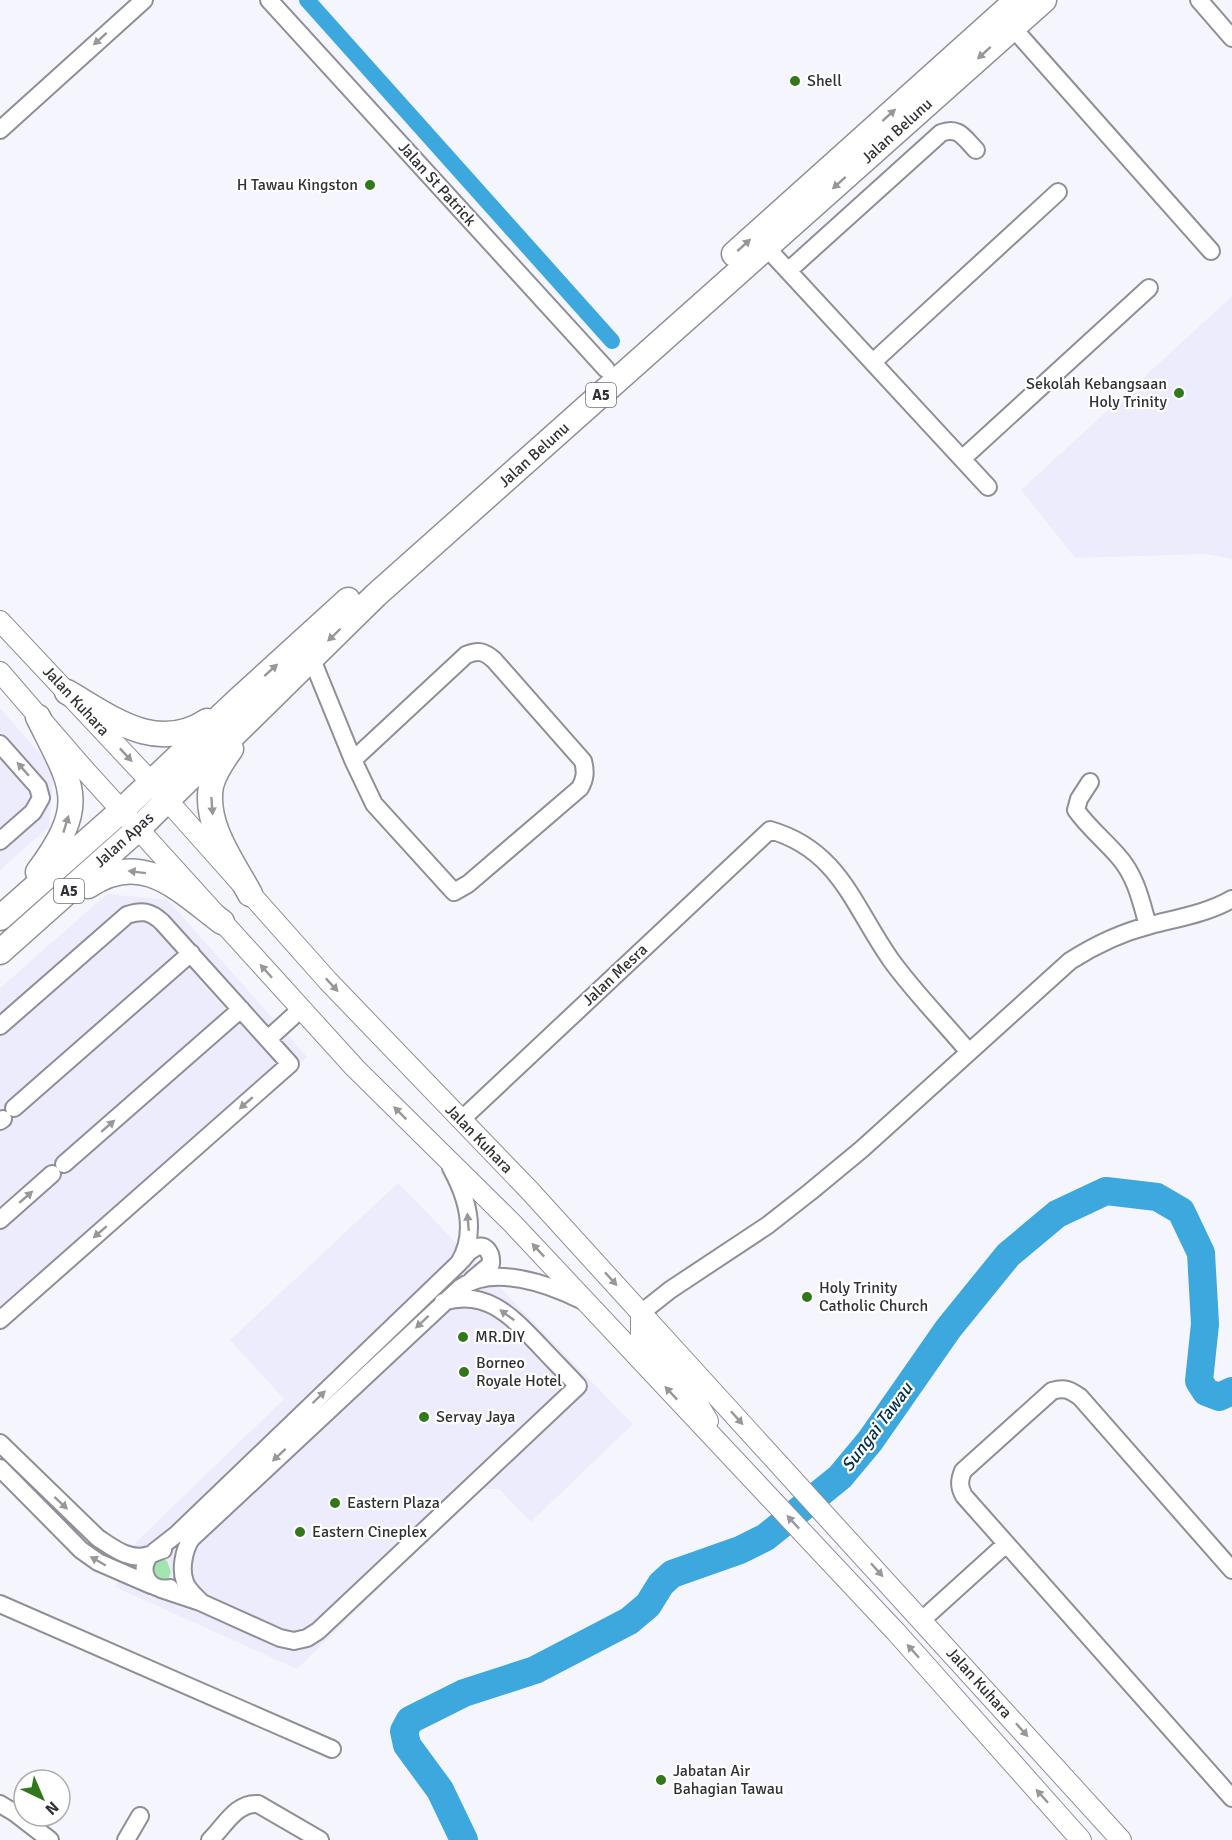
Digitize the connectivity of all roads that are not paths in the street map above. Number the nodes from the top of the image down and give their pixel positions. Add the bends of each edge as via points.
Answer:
1 (144, 0) edge
2 (269, 0) edge
3 (1017, 0) edge
4 (1044, 0) edge
5 (1199, 0) edge
6 (1012, 28) junction
7 (1232, 38) edge
8 (0, 130) edge
9 (975, 150) dead end
10 (1058, 192) dead end
11 (766, 247) junction
12 (1211, 251) dead end
13 (788, 271) junction
14 (1149, 288) dead end
15 (873, 362) junction
16 (606, 369) junction
17 (962, 459) junction
18 (988, 487) dead end
19 (0, 621) edge
20 (311, 657) junction
21 (0, 672) edge
22 (67, 692) junction
23 (244, 709) junction
24 (38, 717) junction
25 (0, 744) edge
26 (353, 760) junction
27 (151, 782) junction
28 (1090, 782) dead end
29 (168, 800) junction
30 (121, 811) junction
31 (138, 829) junction
32 (0, 841) edge
33 (250, 894) junction
34 (1232, 899) edge
35 (6, 913) edge
36 (222, 922) junction
37 (29, 926) junction
38 (1148, 926) junction
39 (0, 952) edge
40 (191, 953) junction
41 (241, 1009) junction
42 (301, 1009) junction
43 (0, 1026) edge
44 (268, 1039) junction
45 (968, 1051) junction
46 (6, 1116) edge
47 (460, 1120) junction
48 (447, 1159) junction
49 (0, 1220) edge
50 (459, 1263) junction
51 (468, 1282) junction
52 (443, 1302) junction
53 (587, 1302) junction
54 (641, 1313) junction
55 (0, 1320) edge
56 (0, 1443) edge
57 (726, 1452) junction
58 (0, 1468) edge
59 (1006, 1544) junction
60 (152, 1554) junction
61 (183, 1570) junction
62 (1232, 1570) edge
63 (156, 1587) junction
64 (200, 1602) junction
65 (0, 1604) edge
66 (922, 1620) junction
67 (332, 1749) dead end
68 (1232, 1798) edge
69 (0, 1804) edge
70 (140, 1816) dead end
71 (50, 1840) edge
72 (127, 1840) edge
73 (210, 1840) edge
74 (320, 1840) edge
75 (1081, 1840) edge
76 (1121, 1840) edge

1 -> 8 street
2 - 16 street, Jalan St Patrick
16 -> 3 highway, Jalan Belunu / A5
4 - 6 highway, Jalan Belunu / A5
5 - 7 street
6 -> 11 highway, Jalan Belunu / A5
6 - 12 street
9 - 13 street via 957,130 941,133
10 - 15 street
11 - 13 street
11 -> 20 highway, Jalan Belunu / A5
13 - 15 street
14 - 17 street
15 - 17 street
23 -> 16 highway, Jalan Belunu / A5
17 - 18 street
19 - 22 main road, Jalan Kuhara
20 - 23 highway, Jalan Belunu / A5
20 - 26 street
21 - 24 main road
22 - 23 highway via 121,724 144,733 171,736
22 -> 27 main road, Jalan Kuhara
23 - 27 highway, Jalan Belunu / A5
23 - 29 highway, Jalan Belunu / A5
23 -> 33 highway via 211,785 211,810 216,831
24 - 30 main road
35 -> 24 highway via 54,851 69,818 68,778
32 -> 25 street via 33,813 41,798 38,787
26 - 26 street via 374,804 454,892 580,788 586,770 583,761 494,660 477,650 466,655
27 - 29 main road, Jalan Kuhara
27 - 30 highway, Jalan Apas / A5
28 - 38 street via 1076,810 1131,875
29 - 31 highway, Jalan Apas / A5
29 - 33 main road, Jalan Kuhara
30 - 31 main road
30 - 35 highway, Jalan Apas / A5
31 - 36 main road
31 - 37 highway, Jalan Apas / A5
33 -> 47 main road, Jalan Kuhara
34 - 38 street via 1208,910
36 -> 37 highway via 157,876 119,871 102,876
42 -> 36 main road
37 - 39 highway, Jalan Apas / A5
38 - 45 street via 1103,942 1070,961
40 - 41 street
40 - 43 street via 154,914 145,911 127,915
40 - 46 street
41 - 44 street
49 -> 41 street
42 - 44 street
48 -> 42 main road
44 -> 55 street via 290,1064
45 - 47 street, Jalan Mesra via 891,960 832,869 811,850 770,830
45 - 54 street via 810,1192
47 -> 54 main road, Jalan Kuhara
50 -> 48 street via 467,1247 469,1222 461,1187
53 -> 48 main road
50 - 51 street via 480,1246 492,1256 491,1263
60 -> 50 street
51 - 52 street
51 - 53 street via 524,1279
52 -> 61 street via 196,1532 186,1547
64 -> 52 street via 279,1638 307,1638 578,1386 510,1315 473,1299
57 -> 53 main road
54 - 57 main road via 641,1335 688,1387
54 -> 66 main road, Jalan Kuhara
56 -> 60 street via 98,1538 122,1553 136,1557
75 -> 57 main road, Jalan Kuhara via 896,1632
63 -> 58 street via 98,1563
59 - 62 street via 964,1496 960,1479 1052,1391 1063,1388 1080,1397
59 - 66 street
59 - 68 street
60 - 61 street via 166,1550 176,1554
60 - 63 street via 144,1570 147,1581
61 - 63 street via 176,1585
61 - 64 street via 184,1582
63 - 64 street
65 - 67 street
66 -> 76 main road, Jalan Kuhara
69 - 71 street
70 - 72 street
73 - 74 street via 244,1804 250,1803

